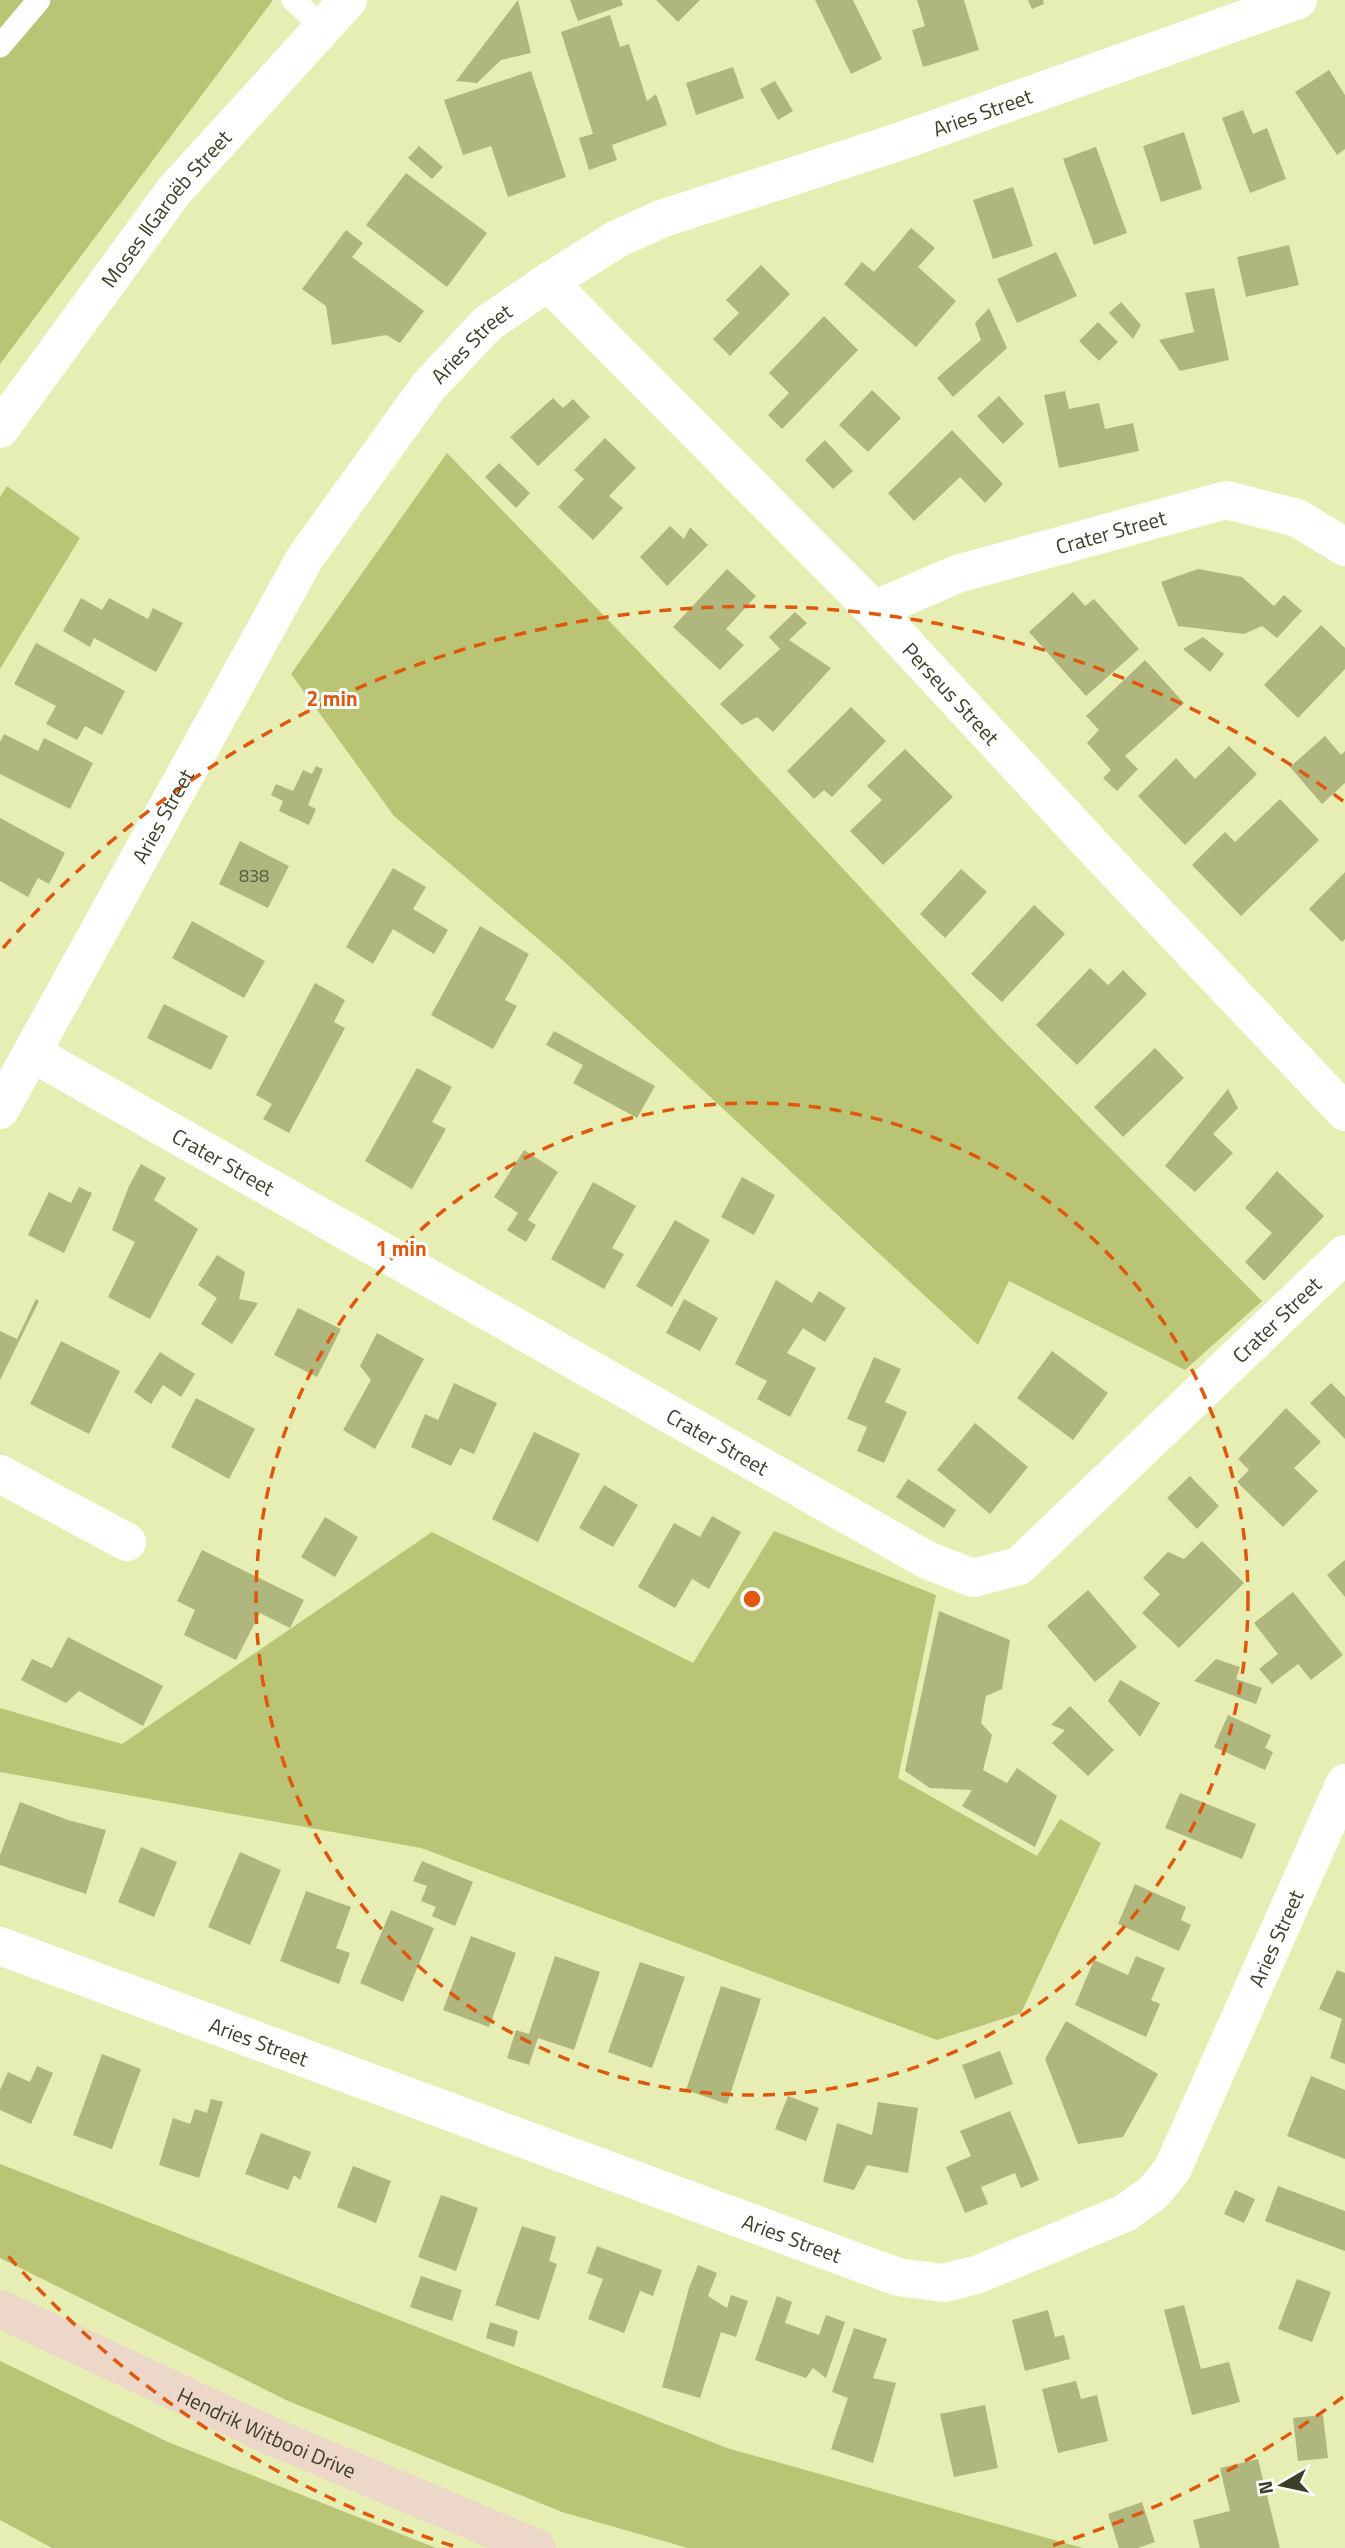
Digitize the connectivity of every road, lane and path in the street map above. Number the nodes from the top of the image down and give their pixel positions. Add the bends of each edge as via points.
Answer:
1 (39, 0) edge
2 (293, 0) edge
3 (1298, 0) edge
4 (335, 14) edge
5 (0, 46) edge
6 (548, 282) junction
7 (0, 429) edge
8 (1345, 547) edge
9 (874, 610) junction
10 (32, 1053) junction
11 (0, 1110) edge
12 (1345, 1112) edge
13 (1345, 1254) edge
14 (0, 1474) edge
15 (127, 1542) dead end
16 (1345, 1783) edge
17 (0, 1946) edge
18 (0, 2309) edge
19 (537, 2548) edge

1 - 5 lane
2 - 4 lane
3 - 6 street, Aries Street via 901,141 661,219 617,239
4 - 7 street, Moses ǁGaroëb Street via 174,191
6 - 9 street, Perseus Street
6 - 10 street, Aries Street via 487,324 428,387 305,558
8 - 9 street, Crater Street via 1297,518 1226,500 957,575
9 - 12 street, Perseus Street
10 - 11 street, Aries Street
10 - 13 street, Crater Street via 928,1560 973,1578 1019,1566
14 - 15 street
16 - 17 street, Aries Street via 1172,2169 1153,2193 1125,2213 979,2274 944,2283 898,2277
18 - 19 main road, Hendrik Witbooi Drive via 272,2437

